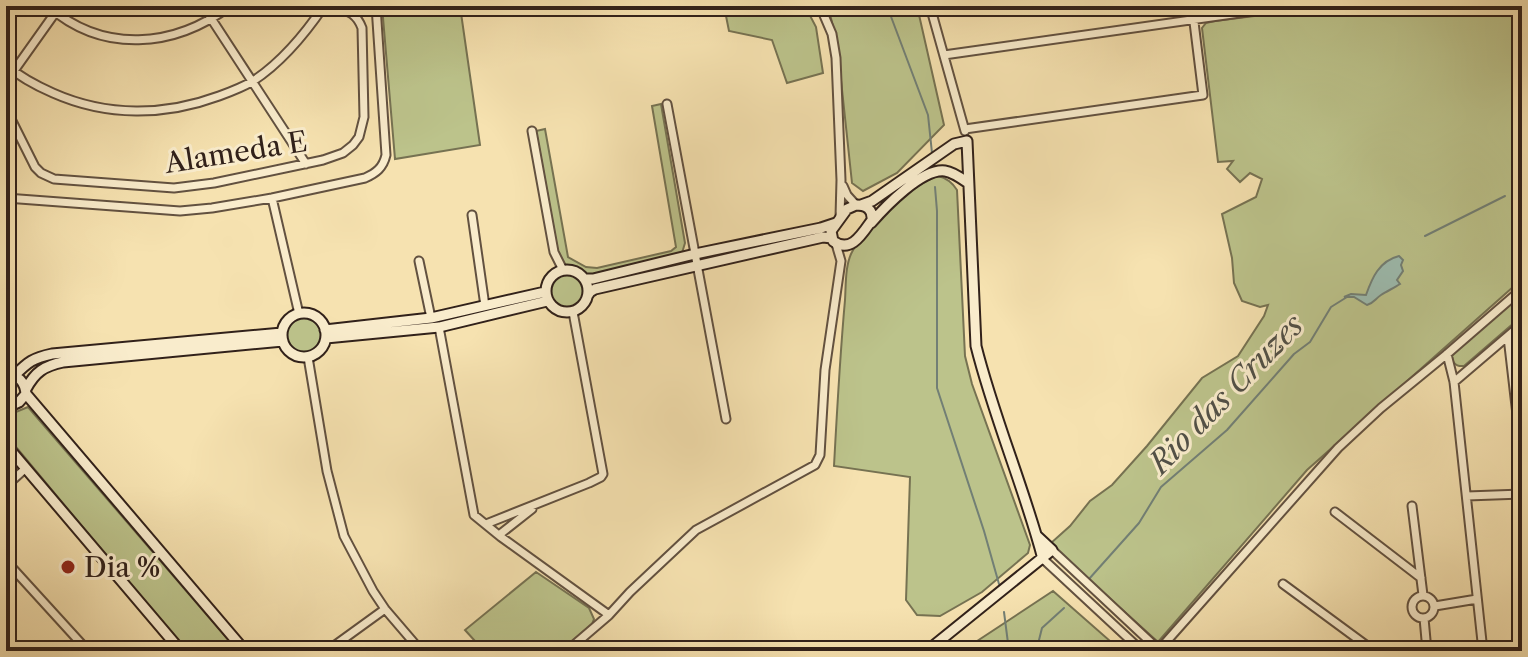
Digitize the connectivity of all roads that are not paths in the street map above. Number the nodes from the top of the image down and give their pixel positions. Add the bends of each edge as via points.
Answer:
1 (48, 6) edge
2 (203, 6) edge
3 (230, 6) edge
4 (324, 6) edge
5 (336, 6) edge
6 (376, 6) edge
7 (820, 6) edge
8 (930, 6) edge
9 (1192, 6) edge
10 (1290, 6) edge
11 (58, 9) edge
12 (1194, 18) junction
13 (211, 20) junction
14 (944, 55) junction
15 (9, 68) edge
16 (6, 82) edge
17 (252, 82) junction
18 (667, 104) dead end
19 (6, 109) edge
20 (965, 129) junction
21 (532, 131) dead end
22 (967, 141) junction
23 (306, 164) junction
24 (841, 180) junction
25 (968, 183) junction
26 (6, 198) edge
27 (272, 198) junction
28 (859, 205) junction
29 (472, 215) dead end
30 (838, 221) junction
31 (871, 223) junction
32 (834, 241) junction
33 (853, 243) junction
34 (695, 254) junction
35 (419, 261) dead end
36 (841, 261) junction
37 (697, 265) junction
38 (563, 270) junction
39 (585, 279) junction
40 (1522, 289) edge
41 (588, 295) junction
42 (546, 296) junction
43 (485, 306) junction
44 (573, 312) junction
45 (299, 314) junction
46 (431, 318) junction
47 (1522, 324) edge
48 (439, 327) junction
49 (325, 334) junction
50 (283, 337) junction
51 (1508, 337) junction
52 (1447, 354) junction
53 (308, 357) junction
54 (6, 358) edge
55 (11, 374) edge
56 (1454, 382) junction
57 (26, 391) junction
58 (6, 408) edge
59 (726, 419) dead end
60 (6, 445) edge
61 (1522, 458) edge
62 (26, 468) junction
63 (6, 486) edge
64 (1522, 494) edge
65 (1467, 496) junction
66 (541, 503) junction
67 (1412, 506) dead end
68 (1335, 512) dead end
69 (486, 524) junction
70 (499, 535) junction
71 (1037, 536) junction
72 (1052, 550) junction
73 (1043, 559) junction
74 (6, 561) edge
75 (1421, 578) junction
76 (1283, 584) dead end
77 (1423, 595) junction
78 (1477, 599) junction
79 (1435, 606) junction
80 (385, 609) junction
81 (609, 615) junction
82 (1424, 618) junction
83 (88, 651) edge
84 (180, 651) edge
85 (245, 651) edge
86 (327, 651) edge
87 (421, 651) edge
88 (567, 651) edge
89 (927, 651) edge
90 (1142, 651) edge
91 (1159, 651) edge
92 (1240, 651) edge
93 (1275, 651) edge
94 (1374, 651) edge
95 (1427, 651) edge
96 (1483, 651) edge

1 - 11 street
2 - 13 street
3 - 13 street
4 - 17 street via 296,43
5 - 23 street, Alameda E via 352,13 362,28 362,128 343,153
6 - 27 street via 386,155 381,169 365,178
7 - 24 street via 836,58
8 - 14 street
9 - 12 street
10 - 12 street
11 - 13 street via 92,32 132,40 173,36
11 - 15 street
12 - 14 street
12 - 20 street via 1203,95
13 - 17 street
14 - 20 street
15 - 16 street
15 - 17 street via 70,101 137,112 193,106
17 - 23 street
18 - 34 street
19 - 23 street, Alameda E via 35,167 54,179 174,188
20 - 22 street
21 - 38 street via 554,252
22 - 25 street
22 - 28 street via 954,144
24 - 28 street
24 - 30 street
25 - 31 street via 944,171 929,174 894,197
25 - 71 street via 976,346
26 - 27 street via 180,211
27 - 45 street
28 - 30 street via 847,209
28 - 31 street via 871,212
29 - 43 street
30 - 32 street via 831,231
30 - 34 street
31 - 33 street
32 - 33 street via 845,247
32 - 36 street
32 - 37 street via 823,237
33 - 36 street
34 - 37 street
34 - 39 street
35 - 46 street
36 - 81 street via 815,465 696,530
37 - 41 street
37 - 59 street
38 - 39 street
38 - 42 street via 550,278
39 - 41 street
40 - 52 street
41 - 44 street
42 - 43 street
42 - 44 street via 557,311
42 - 48 street
43 - 46 street
44 - 66 street via 603,474
45 - 49 street via 315,317
45 - 50 street via 285,325
46 - 49 street
47 - 51 street
48 - 49 street
48 - 69 street via 469,497 474,515
49 - 53 street via 323,347
50 - 53 street via 293,354
50 - 55 street via 52,354
50 - 57 street via 53,364 34,374
51 - 56 street
51 - 61 street
52 - 56 street
52 - 91 street via 1338,448
53 - 80 street via 344,536
54 - 55 street
55 - 57 street
56 - 65 street
57 - 58 street
57 - 85 street
60 - 62 street
62 - 63 street
62 - 84 street
64 - 65 street
65 - 78 street
66 - 69 street
66 - 70 street
67 - 75 street
68 - 75 street
69 - 70 street
70 - 81 street
71 - 72 street
71 - 73 street
72 - 73 street
72 - 91 street
73 - 89 street
73 - 90 street
74 - 83 street
75 - 77 street
76 - 94 street
77 - 79 street
77 - 82 street via 1412,607
78 - 79 street
78 - 96 street
79 - 82 street
80 - 86 street
80 - 87 street
81 - 88 street
82 - 95 street
92 - 93 street via 1265,646

